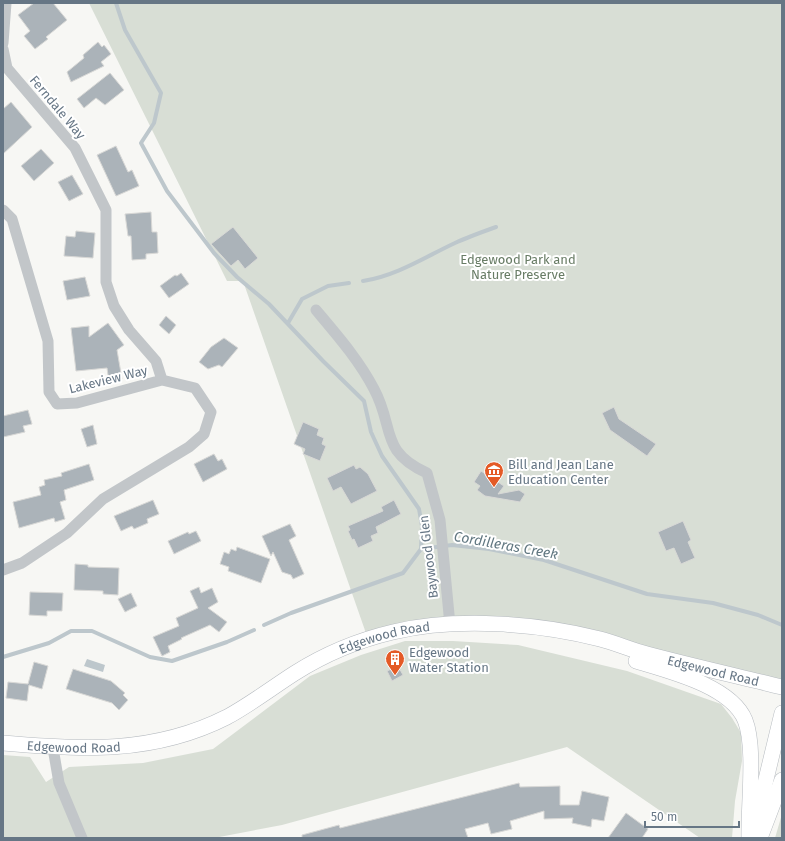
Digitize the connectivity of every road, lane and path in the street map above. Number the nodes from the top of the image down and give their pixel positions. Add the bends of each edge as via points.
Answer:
1 (6, 3) edge
2 (3, 43) edge
3 (3, 49) edge
4 (3, 210) edge
5 (316, 310) dead end
6 (162, 380) junction
7 (3, 570) edge
8 (450, 625) junction
9 (524, 627) junction
10 (782, 687) edge
11 (782, 713) edge
12 (3, 743) edge
13 (53, 748) junction
14 (782, 780) edge
15 (82, 838) edge
16 (749, 838) edge
17 (754, 838) edge
18 (760, 838) edge

1 - 2 street
3 - 6 street, Ferndale Way via 7,68 76,148 106,210 106,282 114,306 129,330 156,361
4 - 6 street, Lakeview Way via 12,219 48,341 49,392 57,404 77,403
5 - 8 street, Baywood Glen via 347,348 374,389 397,454 426,473 440,520
6 - 7 street, Lakeview Way via 195,388 211,412 204,434 189,448 104,499 67,533 22,563
8 - 9 main road, Edgewood Road
8 - 13 main road, Edgewood Road via 394,632 344,648 297,672 229,716 182,736 133,746
9 - 10 main road, Edgewood Road via 600,639 645,653
9 - 16 main road via 673,673 709,688 733,702 745,720 750,743
11 - 17 main road
12 - 13 main road, Edgewood Road
13 - 15 street via 59,783
14 - 18 main road

